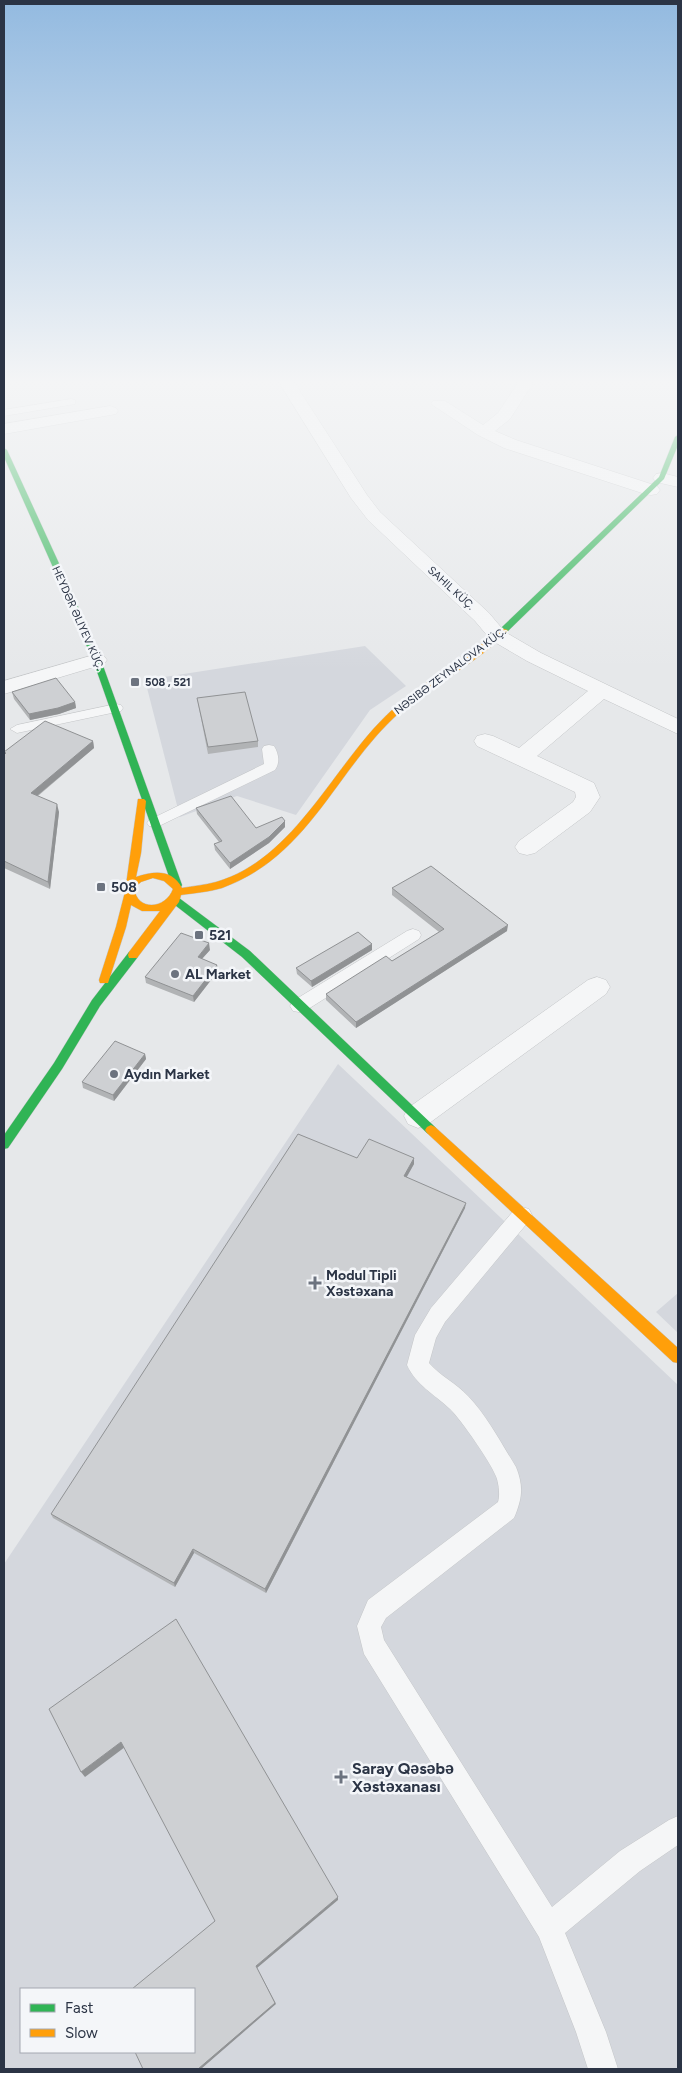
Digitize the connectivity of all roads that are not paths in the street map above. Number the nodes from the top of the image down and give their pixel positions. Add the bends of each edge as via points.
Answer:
1 (15, 476) edge
2 (346, 476) edge
3 (632, 476) edge
4 (664, 484) edge
5 (498, 636) junction
6 (97, 660) junction
7 (4, 688) edge
8 (601, 691) junction
9 (116, 708) junction
10 (678, 727) edge
11 (17, 729) dead end
12 (484, 741) dead end
13 (269, 749) dead end
14 (522, 757) junction
15 (142, 789) junction
16 (154, 822) junction
17 (527, 847) dead end
18 (129, 891) junction
19 (176, 892) junction
20 (413, 935) dead end
21 (597, 987) dead end
22 (96, 1003) junction
23 (299, 1006) junction
24 (418, 1116) junction
25 (4, 1144) edge
26 (522, 1215) junction
27 (675, 1348) edge
28 (678, 1830) edge
29 (549, 1928) junction
30 (603, 2069) edge

1 - 6 street, HEYDƏR ƏLIYEV KÜÇ.
2 - 5 street, SAHIL KÜÇ. via 374,516 482,616
3 - 4 street
4 - 5 street, NƏSIBƏ ZEYNALOVA KÜÇ.
5 - 8 street, SAHIL KÜÇ.
5 - 19 street, NƏSIBƏ ZEYNALOVA KÜÇ. via 395,712 373,734 301,829 261,864 216,889
6 - 7 street
6 - 9 street, HEYDƏR ƏLIYEV KÜÇ.
8 - 10 street, SAHIL KÜÇ.
8 - 14 street
9 - 11 lane
9 - 15 street, HEYDƏR ƏLIYEV KÜÇ.
12 - 14 street
13 - 16 lane via 270,767
14 - 17 street via 586,788 588,797 582,807
15 - 16 street, HEYDƏR ƏLIYEV KÜÇ.
15 - 18 street
16 - 19 street, HEYDƏR ƏLIYEV KÜÇ.
18 - 19 street via 135,881 153,875 172,879
18 - 19 street via 131,902 148,909 158,908
18 - 22 street via 114,952
19 - 22 street
19 - 23 street
20 - 23 lane
21 - 24 street
22 - 25 street via 58,1066
23 - 24 street
24 - 26 street
26 - 27 street
26 - 29 lane via 438,1316 426,1335 418,1365 473,1419 508,1475 511,1497 506,1510 377,1608 369,1626 373,1644
28 - 29 lane via 630,1861
29 - 30 lane

